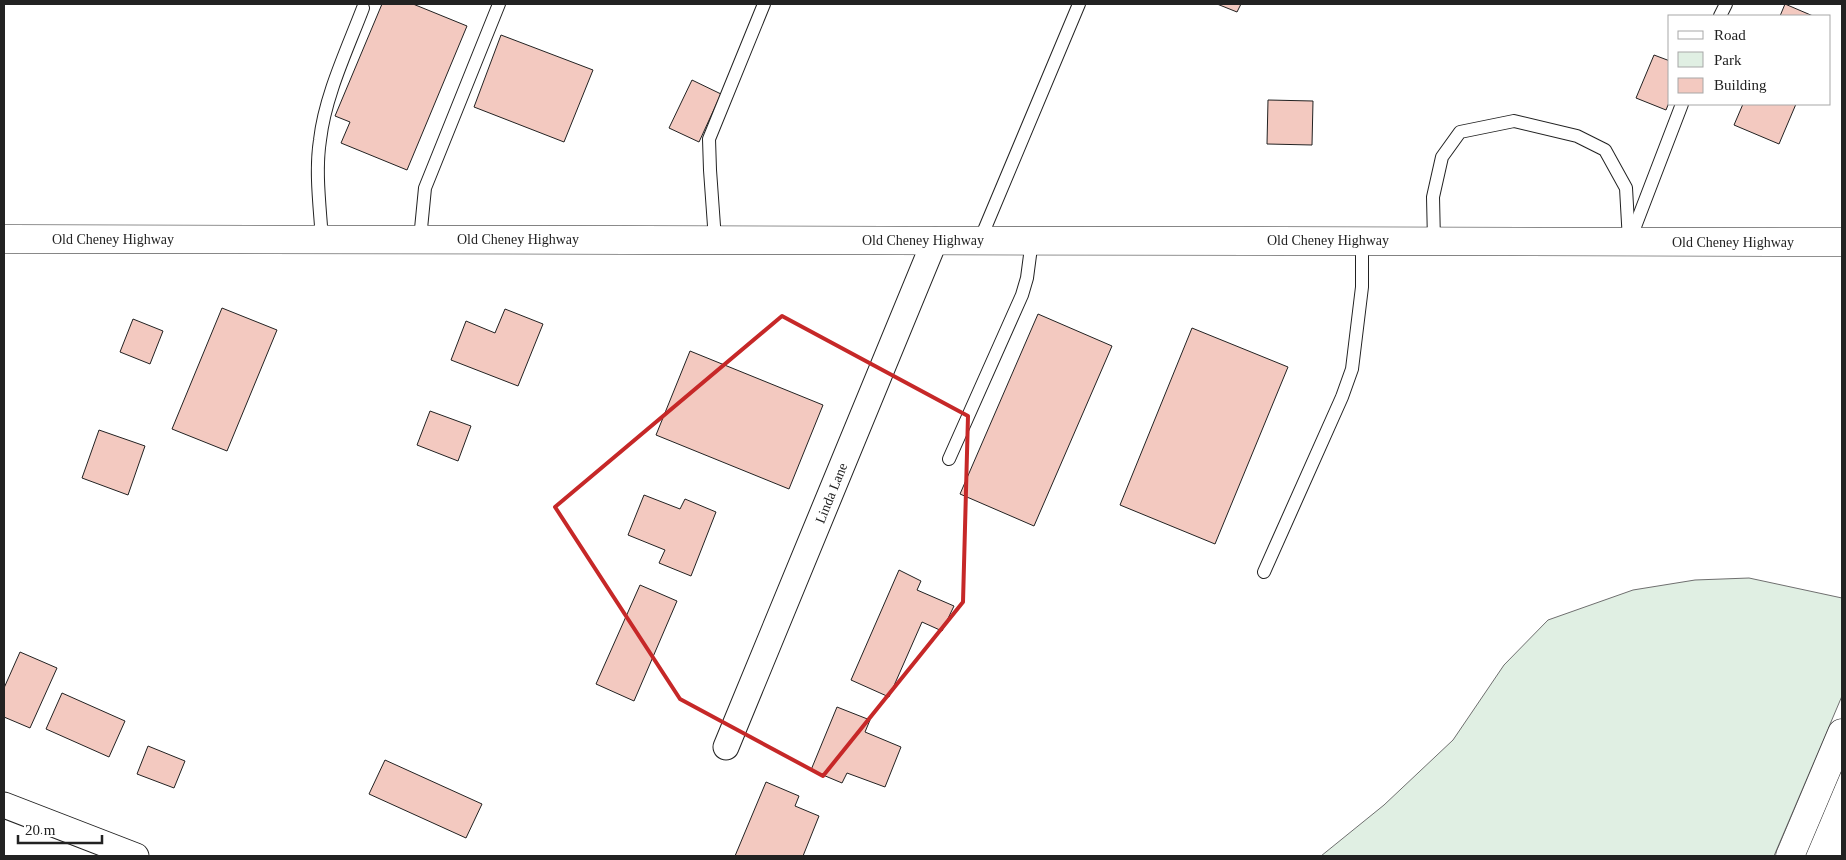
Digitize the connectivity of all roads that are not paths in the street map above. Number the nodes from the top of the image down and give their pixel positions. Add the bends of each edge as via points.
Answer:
1 (499, 4) edge
2 (764, 4) edge
3 (1079, 4) edge
4 (363, 8) dead end
5 (1682, 105) edge
6 (4, 239) edge
7 (420, 239) junction
8 (322, 240) junction
9 (715, 240) junction
10 (935, 240) junction
11 (980, 240) junction
12 (1032, 240) junction
13 (1362, 240) junction
14 (1434, 241) junction
15 (1629, 241) junction
16 (1842, 242) edge
17 (949, 459) dead end
18 (1264, 572) dead end
19 (1842, 733) edge
20 (726, 747) dead end
21 (6, 812) edge
22 (136, 856) edge
23 (1790, 856) edge

1 - 7 lane via 425,188
2 - 9 lane via 709,139
3 - 11 lane
4 - 8 lane via 326,108 319,140
5 - 15 lane
6 - 8 street, Old Cheney Highway
7 - 8 street, Old Cheney Highway
7 - 9 street, Old Cheney Highway
9 - 10 street, Old Cheney Highway
10 - 11 street, Old Cheney Highway
10 - 20 street, Linda Lane
11 - 12 street, Old Cheney Highway
12 - 13 street, Old Cheney Highway
12 - 17 lane via 1022,295
13 - 14 street, Old Cheney Highway
13 - 18 lane via 1362,287 1352,369
14 - 15 street, Old Cheney Highway
14 - 15 lane via 1433,197 1442,157 1460,132 1514,122 1577,136 1605,150 1626,188
15 - 16 street, Old Cheney Highway
19 - 23 street
21 - 22 street

